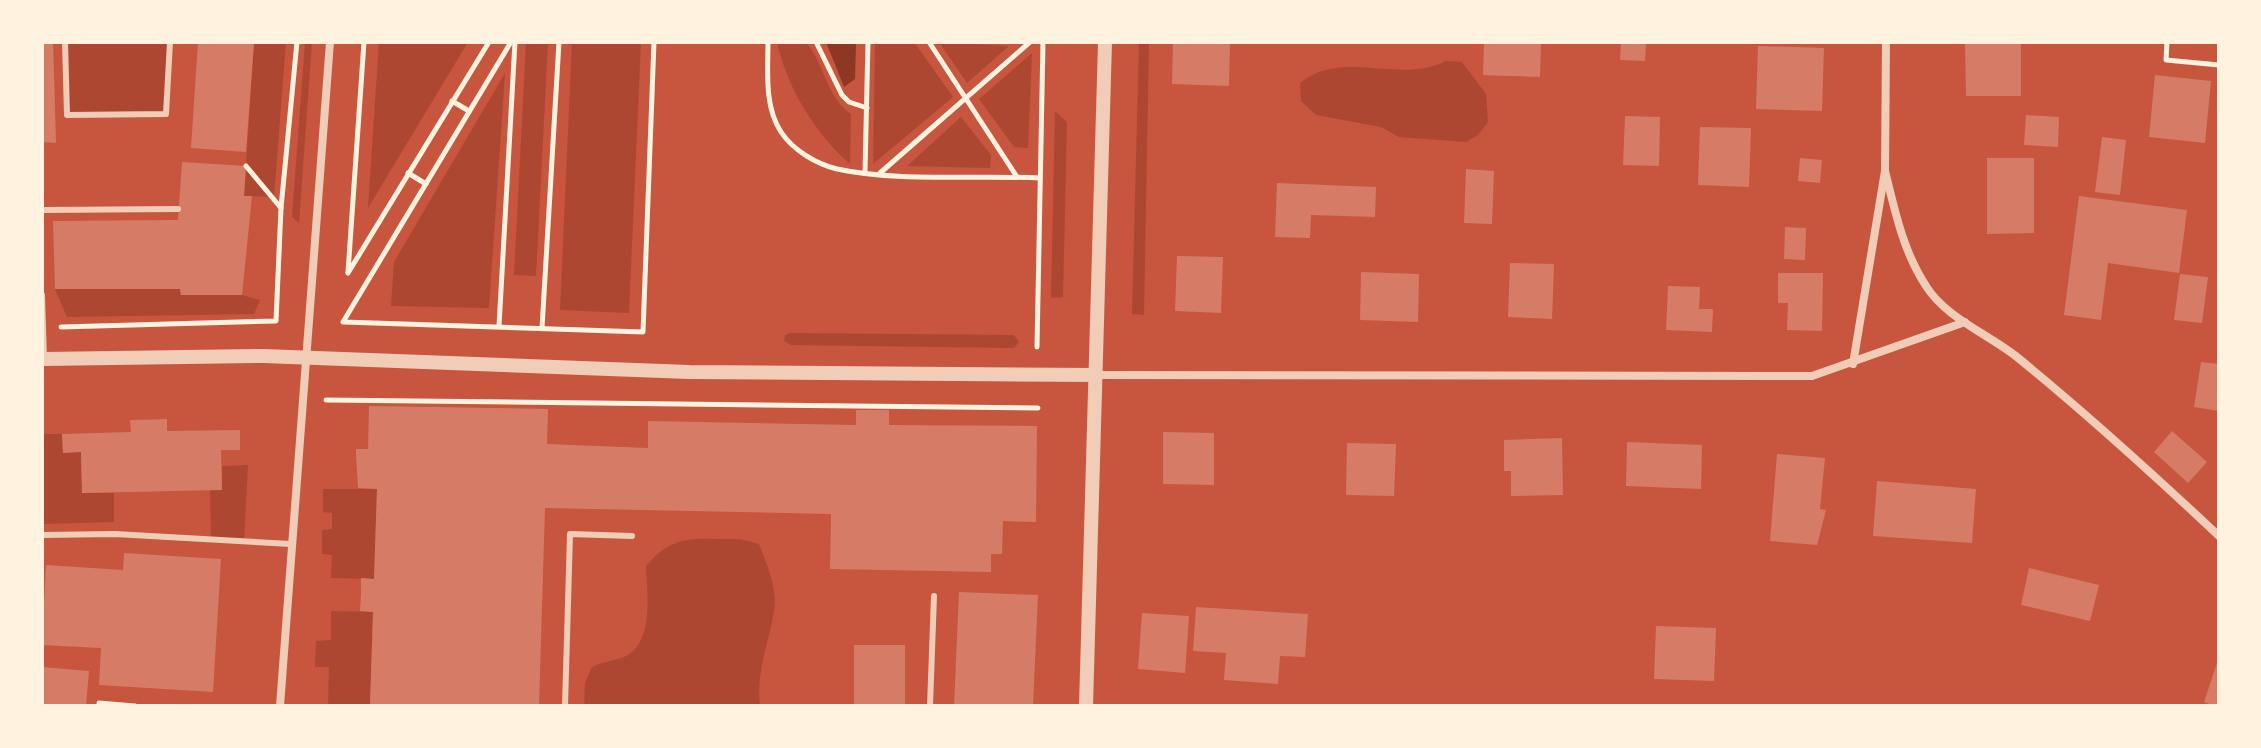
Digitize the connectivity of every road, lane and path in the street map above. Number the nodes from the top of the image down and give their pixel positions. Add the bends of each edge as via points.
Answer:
1 (65, 42) edge
2 (170, 42) edge
3 (297, 42) edge
4 (330, 42) edge
5 (364, 42) edge
6 (489, 42) edge
7 (513, 42) edge
8 (559, 42) edge
9 (654, 42) edge
10 (768, 42) edge
11 (816, 42) edge
12 (868, 42) edge
13 (929, 42) edge
14 (1030, 42) edge
15 (1043, 42) edge
16 (1105, 42) edge
17 (1886, 42) edge
18 (2167, 42) edge
19 (2219, 65) edge
20 (966, 98) junction
21 (452, 101) junction
22 (867, 108) junction
23 (469, 111) junction
24 (246, 166) dead end
25 (1885, 171) junction
26 (865, 172) junction
27 (408, 173) junction
28 (880, 173) junction
29 (1017, 177) junction
30 (1040, 178) junction
31 (426, 184) junction
32 (281, 208) junction
33 (178, 209) dead end
34 (42, 210) edge
35 (42, 295) edge
36 (1965, 322) junction
37 (499, 326) junction
38 (55, 327) dead end
39 (542, 328) junction
40 (1037, 347) dead end
41 (305, 358) junction
42 (43, 359) edge
43 (1853, 364) junction
44 (1097, 375) junction
45 (326, 400) dead end
46 (1038, 408) dead end
47 (42, 535) edge
48 (632, 536) dead end
49 (2219, 536) edge
50 (291, 544) junction
51 (934, 596) dead end
52 (99, 703) dead end
53 (135, 706) edge
54 (280, 706) edge
55 (565, 706) edge
56 (930, 706) edge
57 (1086, 706) edge

1 - 2 lane via 67,115 166,114
3 - 32 path
4 - 41 street
5 - 27 path via 348,273
6 - 21 path
7 - 23 path
7 - 37 path
8 - 39 path
9 - 39 path via 643,332
10 - 26 path via 768,87 780,130 810,157 835,169
11 - 22 path via 842,95
12 - 22 path
13 - 20 path
14 - 20 path
15 - 30 path
16 - 44 street
17 - 25 street
18 - 19 path via 2166,60
20 - 28 path
20 - 29 path
21 - 23 path
21 - 27 path
22 - 26 path
23 - 31 path
24 - 32 path
25 - 36 street via 1905,247 1927,289
25 - 43 street
26 - 28 path
27 - 31 path
28 - 29 path
29 - 30 path
30 - 40 path
31 - 37 path via 343,322
32 - 38 path via 276,321
33 - 34 lane
35 - 42 lane
36 - 43 street
36 - 49 street via 2001,344 2090,416
37 - 39 path
41 - 42 street
41 - 44 street via 689,372
41 - 50 street
43 - 44 street via 1812,376 1766,377
44 - 57 street
45 - 46 path
47 - 50 lane
48 - 55 lane via 570,534
50 - 54 street
51 - 56 lane
52 - 53 path

